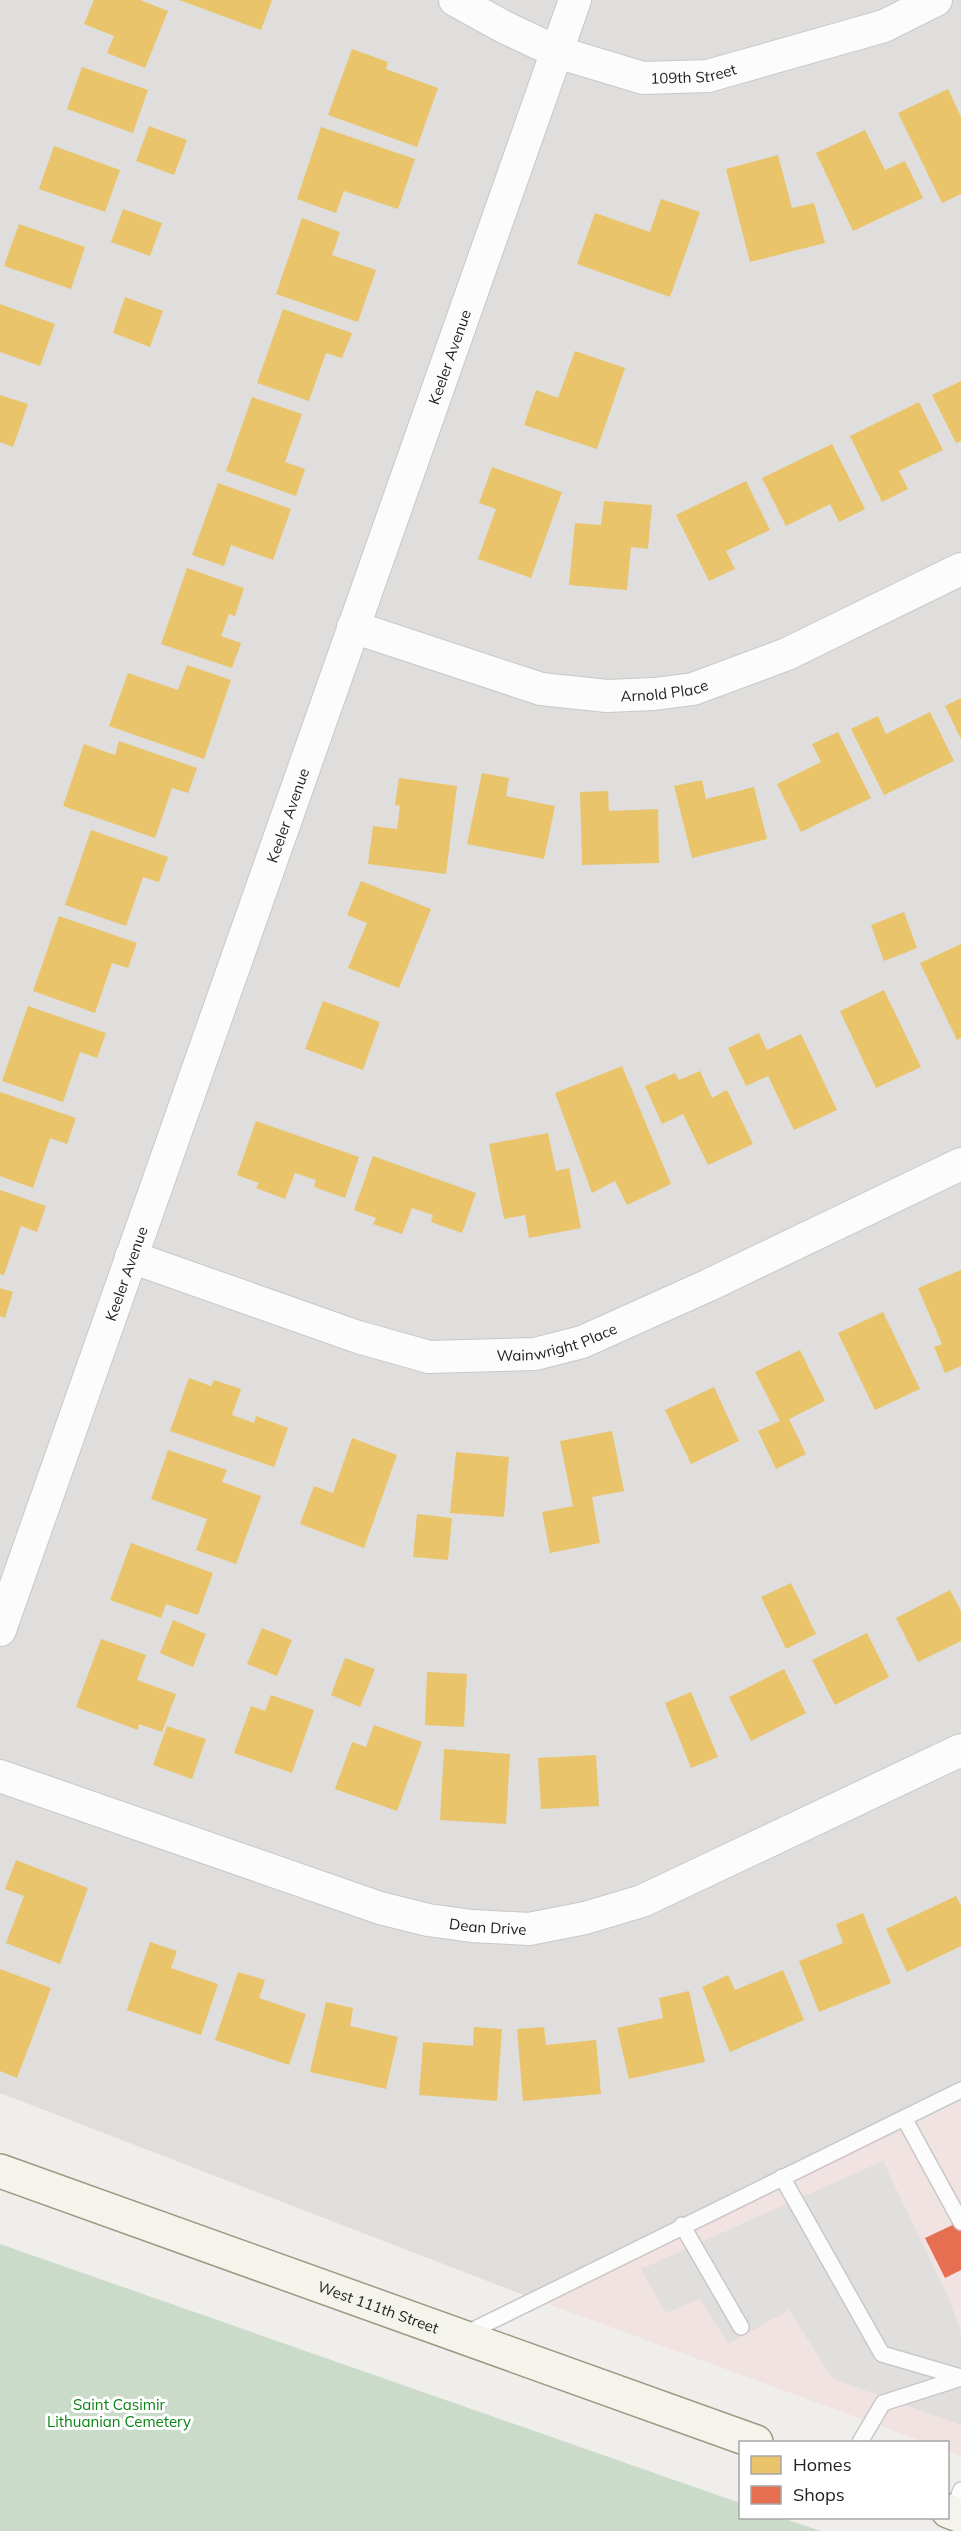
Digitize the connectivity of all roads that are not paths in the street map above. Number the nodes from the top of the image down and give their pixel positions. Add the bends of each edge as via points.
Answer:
1 (455, 0) edge
2 (575, 0) edge
3 (936, 0) edge
4 (557, 52) junction
5 (961, 569) edge
6 (353, 627) junction
7 (961, 1164) edge
8 (131, 1257) junction
9 (0, 1630) edge
10 (961, 1750) edge
11 (0, 1776) edge
12 (961, 2090) edge
13 (904, 2118) junction
14 (0, 2170) edge
15 (782, 2177) junction
16 (961, 2223) edge
17 (682, 2225) junction
18 (741, 2327) dead end
19 (460, 2336) junction
20 (961, 2378) edge
21 (753, 2441) edge
22 (861, 2441) edge

1 - 4 street, 109th Street
2 - 4 street, Keeler Avenue
3 - 4 street, 109th Street via 884,26 708,76 643,78
4 - 6 street, Keeler Avenue
5 - 6 street, Arnold Place via 787,654 693,689 654,694 607,696 541,689
6 - 8 street, Keeler Avenue
7 - 8 street, Wainwright Place via 603,1333 535,1354 429,1356 358,1337
8 - 9 street, Keeler Avenue
10 - 11 street, Dean Drive via 642,1901 529,1929 428,1920 380,1908
12 - 13 lane
13 - 15 lane
13 - 16 lane
14 - 19 main road, West 111th Street
15 - 17 lane
15 - 20 lane via 882,2354
17 - 18 lane
17 - 19 lane
19 - 21 main road, West 111th Street
20 - 22 lane via 883,2403

